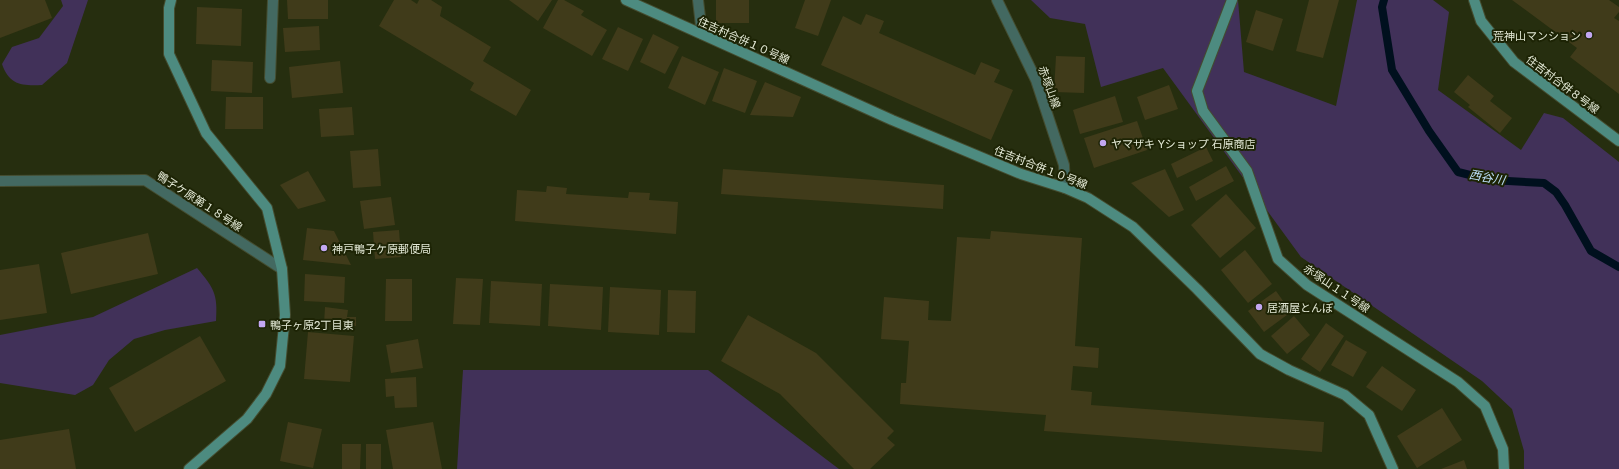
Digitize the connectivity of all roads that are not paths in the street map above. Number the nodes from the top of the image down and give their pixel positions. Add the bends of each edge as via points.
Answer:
1 (171, 0) edge
2 (273, 0) edge
3 (626, 0) edge
4 (698, 0) edge
5 (997, 0) edge
6 (1232, 0) edge
7 (1474, 0) edge
8 (702, 34) junction
9 (270, 78) dead end
10 (1619, 141) edge
11 (0, 181) edge
12 (1065, 188) junction
13 (282, 269) junction
14 (189, 469) edge
15 (1393, 469) edge
16 (1504, 469) edge

1 - 13 street via 169,54 206,133 267,208
2 - 9 street
3 - 8 street, 住吉村合併１０号線
4 - 8 street
5 - 12 street, 赤塚山線 via 1036,80 1064,165
6 - 16 street, 赤塚山１１号線 via 1197,91 1203,111 1247,171 1278,259 1307,285 1458,382 1485,406 1504,449
7 - 10 street, 住吉村合併８号線 via 1481,21 1514,62
8 - 12 street, 住吉村合併１０号線 via 892,120 1007,168
11 - 13 street, 鴨子ケ原第１８号線 via 145,180
12 - 15 street, 住吉村合併１０号線 via 1088,198 1133,227 1260,354 1345,395 1369,415
13 - 14 street via 285,315 280,366 266,394 247,419

